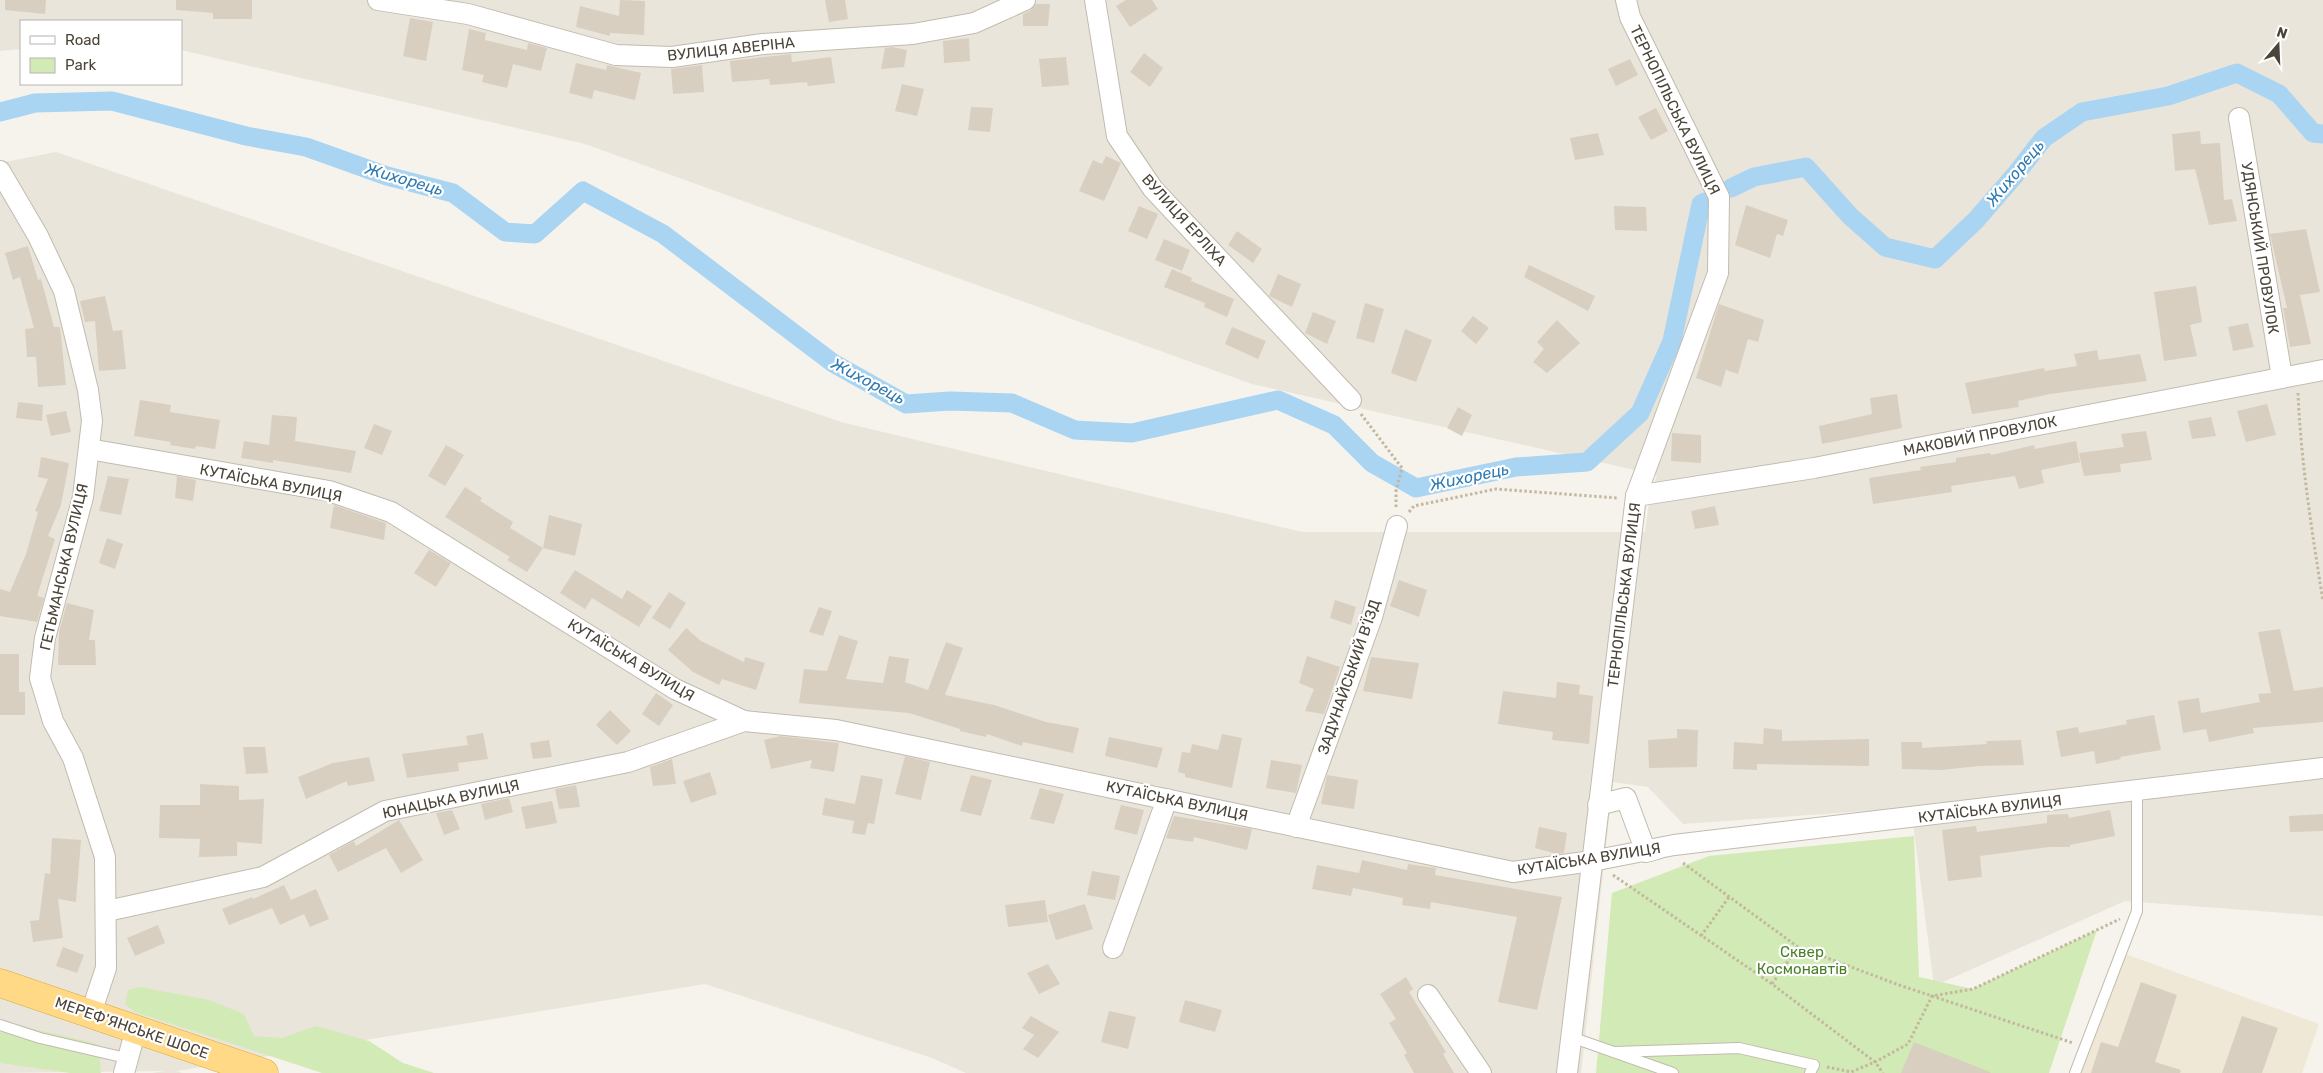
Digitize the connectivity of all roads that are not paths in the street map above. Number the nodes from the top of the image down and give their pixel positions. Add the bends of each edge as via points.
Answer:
1 (378, 0) edge
2 (1025, 0) edge
3 (1095, 0) edge
4 (1626, 0) edge
5 (2238, 118) dead end
6 (0, 171) edge
7 (2323, 370) edge
8 (2289, 376) junction
9 (1351, 400) road end
10 (90, 449) junction
11 (1636, 496) junction
12 (1396, 526) road end
13 (744, 721) junction
14 (2323, 768) edge
15 (2137, 792) junction
16 (1167, 799) junction
17 (1598, 805) junction
18 (1296, 827) junction
19 (1662, 847) junction
20 (1592, 861) junction
21 (107, 911) junction
22 (1113, 948) dead end
23 (0, 983) edge
24 (1428, 995) dead end
25 (91, 1013) junction
26 (0, 1025) edge
27 (136, 1028) junction
28 (1572, 1037) junction
29 (1614, 1052) junction
30 (125, 1066) edge
31 (1812, 1069) edge
32 (264, 1073) edge
33 (1481, 1073) edge
34 (1567, 1073) edge
35 (1673, 1073) edge
36 (2075, 1073) edge

1 - 2 street, ВУЛИЦЯ АВЕРІНА via 468,14 616,55 672,57 763,44 913,34 974,22
3 - 9 street, ВУЛИЦЯ ЕРЛІХА via 1117,136 1153,189
4 - 11 street, ТЕРНОПІЛЬСЬКА ВУЛИЦЯ via 1630,17 1719,196 1718,273
5 - 8 street, УДЯНСЬКИЙ ПРОВУЛОК
6 - 10 street, ГЕТЬМАНСЬКА ВУЛИЦЯ via 38,236 64,291 88,390 92,421
7 - 8 street, МАКОВИЙ ПРОВУЛОК
8 - 11 street, МАКОВИЙ ПРОВУЛОК via 1814,468
10 - 13 street, КУТАЇСЬКА ВУЛИЦЯ via 329,491 390,512 675,689
10 - 21 street, ГЕТЬМАНСЬКА ВУЛИЦЯ via 83,497 45,638 40,678 53,721 73,758 94,816 105,857
11 - 17 street, ТЕРНОПІЛЬСЬКА ВУЛИЦЯ
12 - 18 street, ЗАДУНАЙСЬКИЙ В’ЇЗД via 1372,617
13 - 16 street, КУТАЇСЬКА ВУЛИЦЯ via 836,730
13 - 21 street, ЮНАЦЬКА ВУЛИЦЯ via 628,762 385,811 263,877
14 - 15 street, КУТАЇСЬКА ВУЛИЦЯ
15 - 19 street, КУТАЇСЬКА ВУЛИЦЯ
15 - 36 lane via 2136,911
16 - 18 street, КУТАЇСЬКА ВУЛИЦЯ
16 - 22 street
17 - 19 street via 1626,798 1646,852
17 - 20 street, ТЕРНОПІЛЬСЬКА ВУЛИЦЯ
18 - 20 street, КУТАЇСЬКА ВУЛИЦЯ via 1513,872
19 - 20 street, КУТАЇСЬКА ВУЛИЦЯ
20 - 28 street, ТЕРНОПІЛЬСЬКА ВУЛИЦЯ
21 - 25 street, ГЕТЬМАНСЬКА ВУЛИЦЯ via 106,968
23 - 25 highway, МЕРЕФ'ЯНСЬКЕ ШОСЕ
24 - 33 street
25 - 27 highway, МЕРЕФ'ЯНСЬКЕ ШОСЕ
26 - 30 lane
27 - 30 street
27 - 32 highway, МЕРЕФ'ЯНСЬКЕ ШОСЕ
28 - 29 lane
28 - 34 street, ТЕРНОПІЛЬСЬКА ВУЛИЦЯ
29 - 31 lane via 1739,1048
29 - 35 lane

